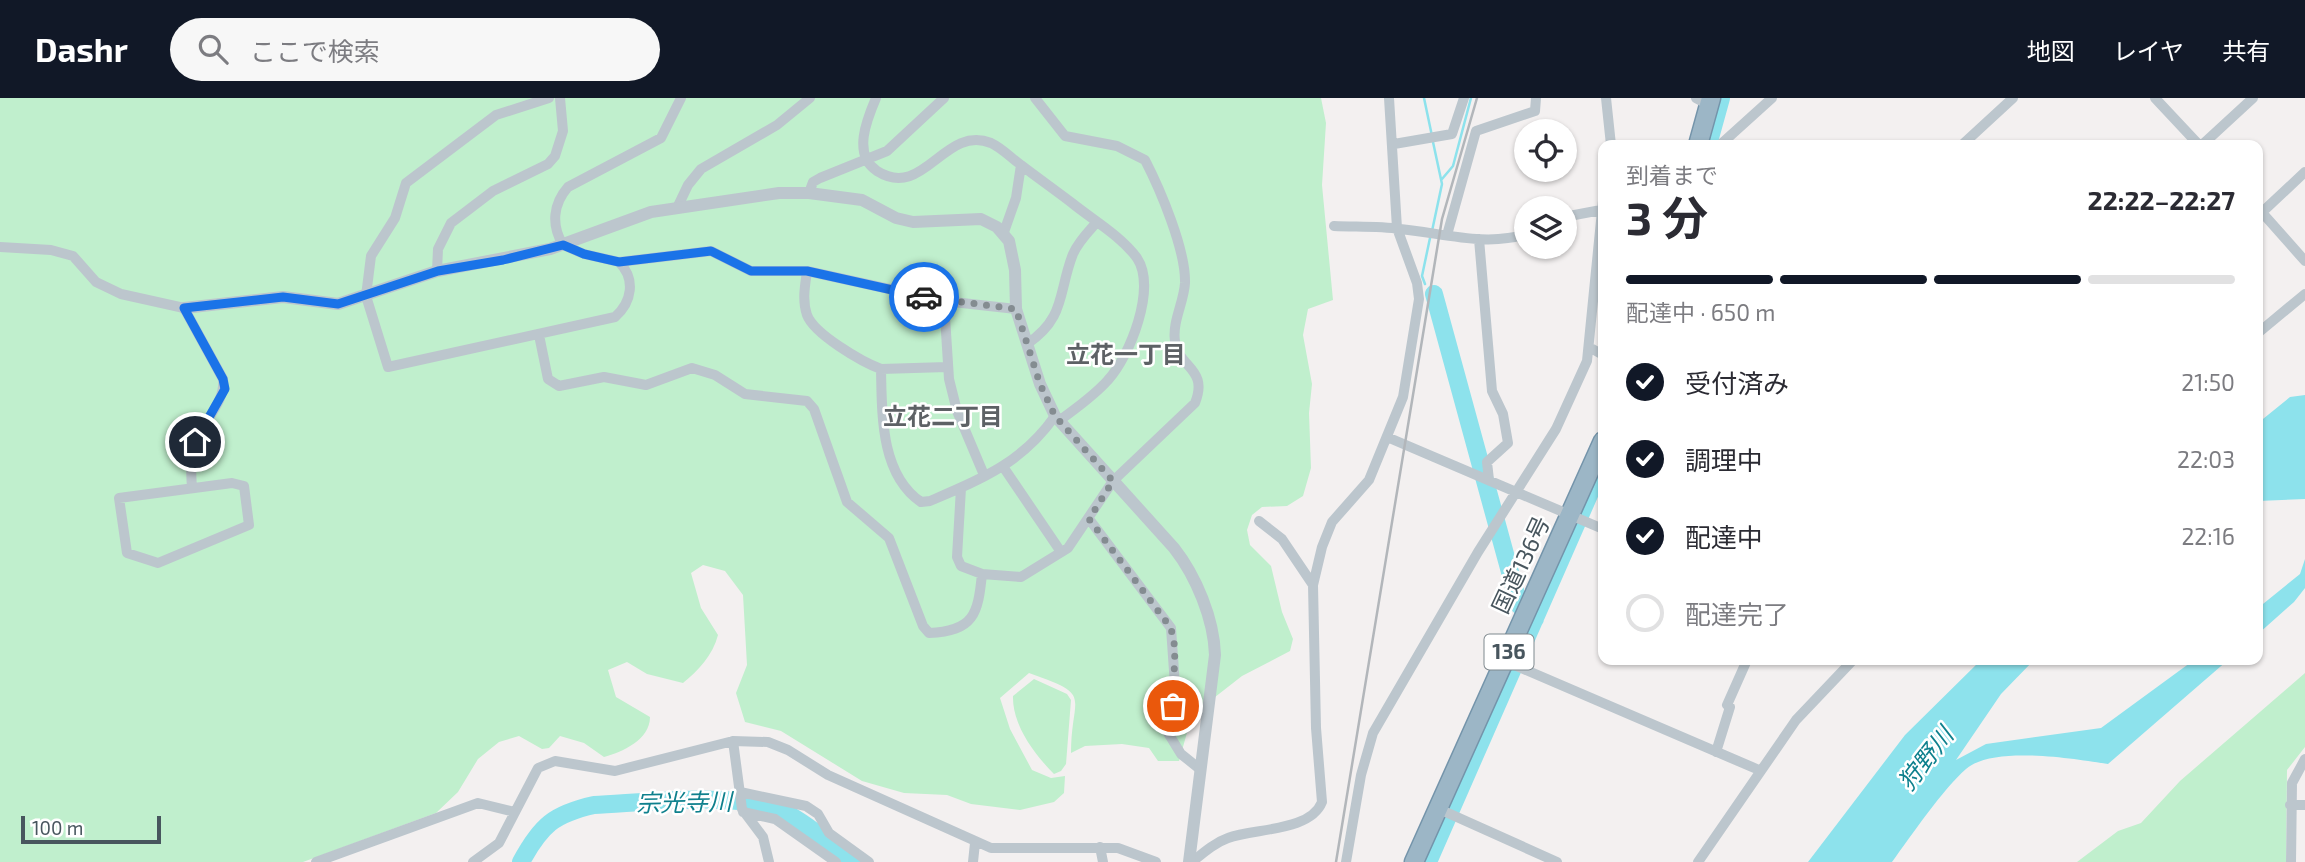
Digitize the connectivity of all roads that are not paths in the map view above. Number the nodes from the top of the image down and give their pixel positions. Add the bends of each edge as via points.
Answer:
1 (549, 98) edge
2 (560, 98) edge
3 (681, 98) edge
4 (810, 98) edge
5 (876, 98) edge
6 (944, 98) edge
7 (1035, 98) edge
8 (1389, 98) edge
9 (1464, 98) edge
10 (1536, 98) edge
11 (1606, 98) edge
12 (1772, 98) edge
13 (2013, 98) edge
14 (2155, 98) edge
15 (2253, 98) edge
16 (1705, 100) edge
17 (1610, 140) edge
18 (1699, 140) edge
19 (1726, 140) edge
20 (1967, 140) edge
21 (2196, 140) edge
22 (2207, 140) edge
23 (1394, 144) junction
24 (867, 158) junction
25 (1021, 165) junction
26 (2305, 172) edge
27 (809, 193) junction
28 (678, 206) junction
29 (1598, 208) edge
30 (2263, 209) edge
31 (1577, 214) edge
32 (2263, 216) edge
33 (1096, 223) junction
34 (1334, 226) dead end
35 (1397, 228) junction
36 (1004, 232) junction
37 (1447, 235) junction
38 (1514, 236) edge
39 (1479, 239) junction
40 (563, 245) junction
41 (0, 247) edge
42 (1598, 254) edge
43 (2305, 261) edge
44 (619, 262) junction
45 (438, 271) junction
46 (807, 271) junction
47 (2305, 294) edge
48 (366, 296) junction
49 (944, 301) junction
50 (184, 308) junction
51 (1016, 309) junction
52 (2263, 329) edge
53 (539, 335) junction
54 (1027, 344) junction
55 (1590, 347) junction
56 (1598, 352) edge
57 (947, 367) junction
58 (881, 369) junction
59 (1057, 418) junction
60 (1387, 437) junction
61 (1598, 453) edge
62 (1004, 468) junction
63 (984, 475) junction
64 (1489, 480) junction
65 (1113, 481) junction
66 (192, 488) junction
67 (961, 488) junction
68 (1517, 492) junction
69 (1571, 515) junction
70 (1089, 519) junction
71 (1259, 522) dead end
72 (1598, 527) edge
73 (1061, 552) junction
74 (982, 574) junction
75 (1313, 585) junction
76 (1505, 660) junction
77 (1745, 665) edge
78 (1848, 665) edge
79 (733, 741) junction
80 (1716, 752) junction
81 (2305, 759) edge
82 (1201, 770) junction
83 (1759, 770) junction
84 (740, 793) junction
85 (2290, 805) junction
86 (2305, 805) edge
87 (1438, 809) junction
88 (743, 811) junction
89 (515, 812) junction
90 (975, 843) junction
91 (1100, 847) junction
92 (316, 862) edge
93 (473, 862) edge
94 (769, 862) edge
95 (836, 862) edge
96 (869, 862) edge
97 (973, 862) edge
98 (1103, 862) edge
99 (1156, 862) edge
100 (1191, 862) edge
101 (1346, 862) edge
102 (1414, 862) edge
103 (1557, 862) edge
104 (1698, 862) edge
105 (2291, 862) edge

1 - 48 street via 496,115 413,175 372,256
2 - 45 street via 563,131 555,156 548,164 493,191 452,223 438,249
3 - 40 street via 662,138 562,194 555,220
4 - 28 street via 777,125 701,169
5 - 24 street via 864,130
6 - 24 street via 897,144
7 - 65 street via 1065,136 1117,146 1145,160 1185,271 1175,342 1195,371 1198,395
8 - 23 street
9 - 23 street via 1452,134
10 - 37 street via 1535,111 1476,131
11 - 17 street
12 - 19 street
13 - 20 street
14 - 21 street
15 - 22 street
16 - 18 highway
23 - 35 street
24 - 25 street via 878,172 904,178 920,174 956,145 976,141 991,143
24 - 27 street via 815,181
25 - 33 street
25 - 36 street
26 - 30 street
27 - 28 street
27 - 36 street via 862,200 903,221 971,218 990,222
28 - 40 street
29 - 31 street
32 - 43 street
33 - 54 street via 1073,254 1057,313
33 - 59 street via 1138,260 1144,295 1121,362 1094,394
34 - 35 street
35 - 37 street
35 - 60 street via 1419,299 1405,389
36 - 51 street via 1014,254
37 - 39 street
38 - 39 street
39 - 64 street via 1492,391 1503,414 1508,443 1487,462
40 - 44 street
40 - 45 street
41 - 50 street via 51,250 73,257 96,282 121,294
42 - 55 street
44 - 46 street via 711,251 751,271
44 - 53 street via 630,281 630,292 615,317
45 - 48 street
46 - 49 street
46 - 58 street via 804,304 810,322
47 - 52 street
48 - 50 street via 338,304 283,297
48 - 53 street via 388,367
49 - 51 street
49 - 57 street
50 - 66 street via 225,389 195,442
51 - 54 street
53 - 74 street via 548,379 559,386 604,377 646,385 692,368 715,375 745,394 807,401 814,409 847,502 889,538 929,633 974,618
54 - 59 street
55 - 56 street
55 - 68 street via 1556,429
57 - 58 street
57 - 63 street via 957,411
58 - 67 street via 884,432 903,486 921,502
59 - 62 street
59 - 65 street
60 - 64 street
60 - 75 street via 1369,480 1332,522
61 - 69 highway, 国道136号 / 136
62 - 63 street
62 - 73 street
63 - 67 street
64 - 68 street
65 - 70 street
65 - 82 street via 1181,557 1212,626 1215,655
66 - 66 street via 119,498 127,553 158,563 249,525 244,486
67 - 74 street via 957,557 961,566
68 - 69 street
68 - 101 street via 1373,733
69 - 72 street
69 - 76 highway, 国道136号 / 136
70 - 73 street via 1075,541
70 - 82 street via 1171,628 1176,700 1165,728 1181,754
71 - 75 street via 1282,539
73 - 74 street via 1021,577
75 - 100 street via 1319,810 1286,826 1228,838
76 - 80 street
76 - 87 highway, 国道136号 / 136
77 - 80 street via 1727,705
78 - 83 street via 1796,720
79 - 84 street
79 - 89 street via 615,771 555,761 538,768
79 - 90 street via 768,742 788,750 828,775
80 - 83 street
81 - 85 street via 2292,780
82 - 100 street
83 - 104 street
84 - 88 street
84 - 96 street via 806,806 818,814 829,833
85 - 86 street
85 - 105 street
87 - 102 highway, 国道136号 / 136
87 - 103 street
88 - 94 street via 763,837
88 - 95 street via 775,819
89 - 92 street via 478,803
89 - 93 street via 499,843
90 - 91 street via 1005,850
90 - 97 street
91 - 98 street
91 - 99 street via 1135,852

